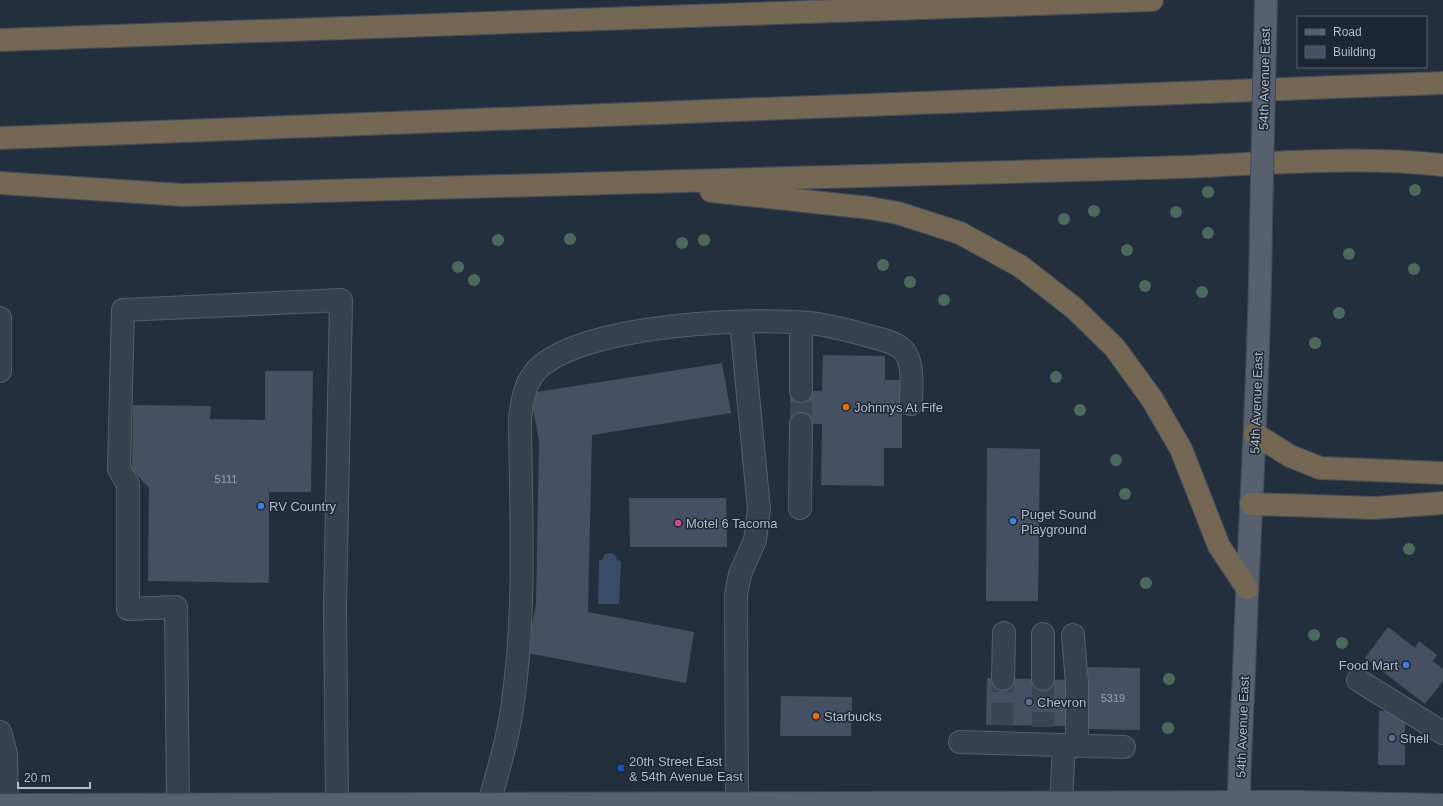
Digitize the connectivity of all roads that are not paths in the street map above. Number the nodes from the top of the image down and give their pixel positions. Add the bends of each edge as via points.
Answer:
1 (1152, 0) edge
2 (1266, 0) edge
3 (0, 40) edge
4 (1443, 84) edge
5 (0, 138) edge
6 (1443, 165) edge
7 (618, 182) junction
8 (0, 183) edge
9 (0, 318) edge
10 (741, 322) junction
11 (801, 323) junction
12 (0, 371) edge
13 (801, 391) tunnel mouth
14 (911, 404) dead end
15 (801, 424) tunnel mouth
16 (1255, 434) junction
17 (1443, 473) edge
18 (1443, 503) edge
19 (1250, 504) junction
20 (800, 508) dead end
21 (1247, 588) junction
22 (1004, 634) dead end
23 (1043, 634) dead end
24 (1073, 635) dead end
25 (1004, 679) tunnel mouth
26 (1043, 679) tunnel mouth
27 (1358, 680) dead end
28 (0, 732) edge
29 (1443, 733) edge
30 (1057, 741) junction
31 (960, 742) dead end
32 (1124, 746) dead end
33 (337, 804) junction
34 (489, 804) junction
35 (736, 804) junction
36 (1055, 804) edge
37 (1239, 804) edge
38 (4, 805) edge
39 (78, 805) edge
40 (178, 805) junction
41 (657, 805) edge
42 (974, 805) edge
43 (1443, 805) edge

1 - 3 highway
2 - 16 main road, 54th Avenue East, bridge
4 - 5 highway
6 - 7 highway via 1419,162 1320,161
7 - 8 highway via 183,195
7 - 21 highway via 809,201 898,213 960,234 1020,266 1074,308 1115,348 1152,399 1181,449 1219,546
9 - 12 lane
10 - 11 lane
10 - 34 lane via 652,329 601,340 547,361 536,370 530,380 524,393 520,420 522,599 518,664 510,718
10 - 35 lane via 759,509 755,540 740,574 736,595
11 - 13 lane
11 - 14 lane via 846,330 888,341 902,349 910,363
15 - 20 lane
16 - 17 highway via 1290,456 1320,468
16 - 19 main road, 54th Avenue East
18 - 19 highway via 1374,508
19 - 21 main road, 54th Avenue East
21 - 37 main road, 54th Avenue East
22 - 25 lane
23 - 26 lane
24 - 30 lane via 1077,684
27 - 29 lane
28 - 38 lane via 6,754
30 - 31 lane via 1002,735
30 - 32 lane
30 - 36 lane
33 - 34 main road
33 - 40 main road
33 - 40 lane via 335,608 341,300 123,310 119,469 128,484 128,609 176,607
34 - 41 main road
35 - 41 main road
35 - 42 main road
36 - 37 main road
36 - 42 main road
37 - 43 main road
38 - 39 main road
39 - 40 main road

